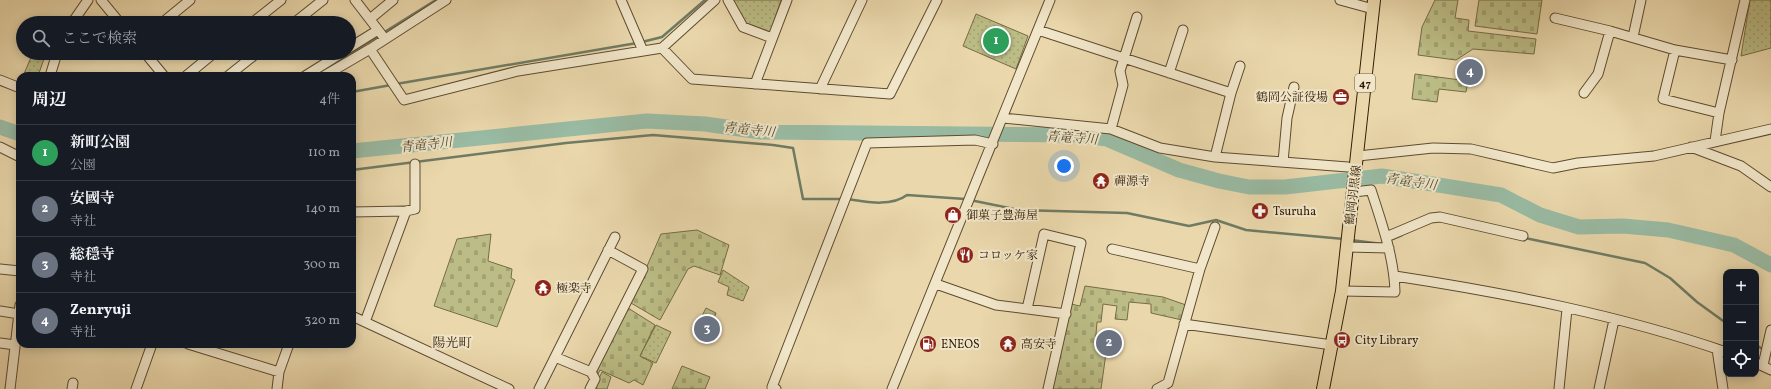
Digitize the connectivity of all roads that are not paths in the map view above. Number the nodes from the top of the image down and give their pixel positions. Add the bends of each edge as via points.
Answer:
1 (88, 0) edge
2 (101, 0) edge
3 (190, 0) edge
4 (281, 0) edge
5 (322, 0) edge
6 (355, 0) edge
7 (393, 0) edge
8 (446, 0) edge
9 (621, 0) edge
10 (715, 0) edge
11 (728, 0) edge
12 (787, 0) edge
13 (862, 0) edge
14 (937, 0) edge
15 (1050, 0) edge
16 (1340, 0) edge
17 (1641, 0) edge
18 (1745, 0) edge
19 (1374, 4) edge
20 (77, 16) edge
21 (114, 16) edge
22 (171, 16) edge
23 (261, 16) edge
24 (303, 16) edge
25 (1137, 17) dead end
26 (1555, 18) dead end
27 (370, 19) junction
28 (378, 30) junction
29 (1038, 30) junction
30 (1182, 30) dead end
31 (1610, 31) junction
32 (1633, 37) junction
33 (772, 38) junction
34 (385, 39) junction
35 (356, 44) edge
36 (662, 48) junction
37 (370, 49) junction
38 (1675, 50) junction
39 (643, 51) junction
40 (356, 57) edge
41 (1124, 59) junction
42 (55, 60) edge
43 (151, 60) edge
44 (205, 60) edge
45 (248, 60) edge
46 (331, 60) edge
47 (351, 60) edge
48 (1732, 60) junction
49 (1240, 66) dead end
50 (51, 72) edge
51 (161, 72) edge
52 (191, 72) edge
53 (233, 72) edge
54 (311, 72) edge
55 (331, 72) edge
56 (1169, 73) junction
57 (0, 80) edge
58 (755, 84) junction
59 (16, 86) edge
60 (1294, 87) dead end
61 (820, 89) junction
62 (1231, 93) junction
63 (1584, 93) dead end
64 (1719, 113) junction
65 (1003, 118) junction
66 (1111, 129) junction
67 (1771, 129) edge
68 (1715, 141) junction
69 (993, 144) junction
70 (1691, 146) junction
71 (0, 147) edge
72 (16, 155) edge
73 (1358, 156) junction
74 (1215, 157) junction
75 (1283, 162) junction
76 (415, 164) dead end
77 (1348, 167) dead end
78 (1771, 187) edge
79 (1353, 196) junction
80 (406, 211) junction
81 (356, 212) edge
82 (1215, 226) dead end
83 (1523, 236) dead end
84 (615, 237) dead end
85 (1386, 237) junction
86 (1347, 247) junction
87 (1389, 248) junction
88 (1112, 249) dead end
89 (608, 250) junction
90 (0, 269) edge
91 (1200, 269) junction
92 (16, 271) edge
93 (1394, 276) junction
94 (936, 284) junction
95 (1342, 291) junction
96 (1026, 309) junction
97 (1567, 309) junction
98 (16, 310) edge
99 (0, 311) edge
100 (1066, 314) junction
101 (356, 318) edge
102 (1614, 320) junction
103 (365, 322) junction
104 (1184, 324) junction
105 (1771, 330) edge
106 (16, 338) edge
107 (0, 343) edge
108 (15, 345) junction
109 (1332, 346) junction
110 (151, 348) edge
111 (201, 348) edge
112 (288, 348) edge
113 (1722, 351) edge
114 (556, 357) junction
115 (1759, 364) edge
116 (1771, 370) edge
117 (279, 372) junction
118 (591, 372) junction
119 (10, 389) edge
120 (136, 389) edge
121 (277, 389) edge
122 (509, 389) edge
123 (540, 389) edge
124 (590, 389) edge
125 (776, 389) edge
126 (892, 389) edge
127 (1048, 389) edge
128 (1157, 389) edge
129 (1323, 389) edge
130 (1559, 389) edge
131 (1599, 389) edge
132 (1723, 389) edge

1 - 20 street
2 - 21 street
3 - 22 street
4 - 23 street
5 - 24 street
6 - 27 street
7 - 27 street
8 - 34 street
9 - 39 street
10 - 36 street
11 - 33 street via 743,27
12 - 33 street
13 - 61 street
14 - 61 street via 890,94
15 - 29 street
16 - 19 street
17 - 32 street
18 - 48 street
19 - 73 main road, 鶴岡羽黒線 / 47
25 - 41 street
26 - 31 street
27 - 28 street
28 - 34 street
28 - 35 street
29 - 41 street
29 - 65 street
30 - 56 street
31 - 32 street
31 - 63 street via 1598,74
32 - 38 street
33 - 58 street
34 - 37 street
36 - 39 street
36 - 58 street via 692,79
37 - 39 street via 404,100 518,71
37 - 40 street
38 - 48 street
38 - 64 street via 1663,99
41 - 56 street
41 - 66 street via 1120,71 1123,85
42 - 50 street
43 - 51 street
44 - 52 street
45 - 53 street
46 - 54 street
47 - 55 street
48 - 64 street
49 - 62 street
56 - 62 street
57 - 59 street
58 - 61 street
60 - 75 street via 1287,118
62 - 74 street
64 - 68 street
65 - 66 street
65 - 69 street
66 - 74 street via 1160,148
67 - 68 street
68 - 70 street
69 - 94 street
69 - 125 street via 975,140 867,143 772,387
70 - 73 street via 1654,156 1578,163 1553,168 1471,149 1433,148
70 - 78 street via 1741,166
71 - 72 street
73 - 79 main road, 鶴岡羽黒線 / 47
74 - 75 street
75 - 77 street
76 - 80 street via 415,209
79 - 85 street via 1371,190
79 - 86 main road, 鶴岡羽黒線 / 47
80 - 81 street
80 - 103 street
82 - 91 street
83 - 85 street via 1440,217 1431,218
84 - 89 street
85 - 87 street
86 - 87 street
86 - 95 main road, 鶴岡羽黒線 / 47
87 - 93 street
88 - 91 street
89 - 114 street
89 - 118 street via 643,269
90 - 92 street
91 - 104 street
93 - 95 street via 1395,292
93 - 97 street
94 - 96 street via 996,305
94 - 126 street
95 - 109 main road, 鶴岡羽黒線 / 47
96 - 100 street
96 - 100 street via 1044,234 1081,243
97 - 102 street
97 - 130 street
98 - 99 street
100 - 127 street
101 - 103 street
102 - 113 street
102 - 131 street
103 - 122 street
104 - 109 street
104 - 128 street via 1168,383
105 - 115 street
106 - 108 street
107 - 108 street
108 - 119 street
109 - 129 main road, 鶴岡羽黒線 / 47
110 - 120 street
111 - 117 street
112 - 117 street
113 - 132 street
114 - 118 street
114 - 123 street
115 - 116 street
117 - 121 street
118 - 124 street via 595,379

